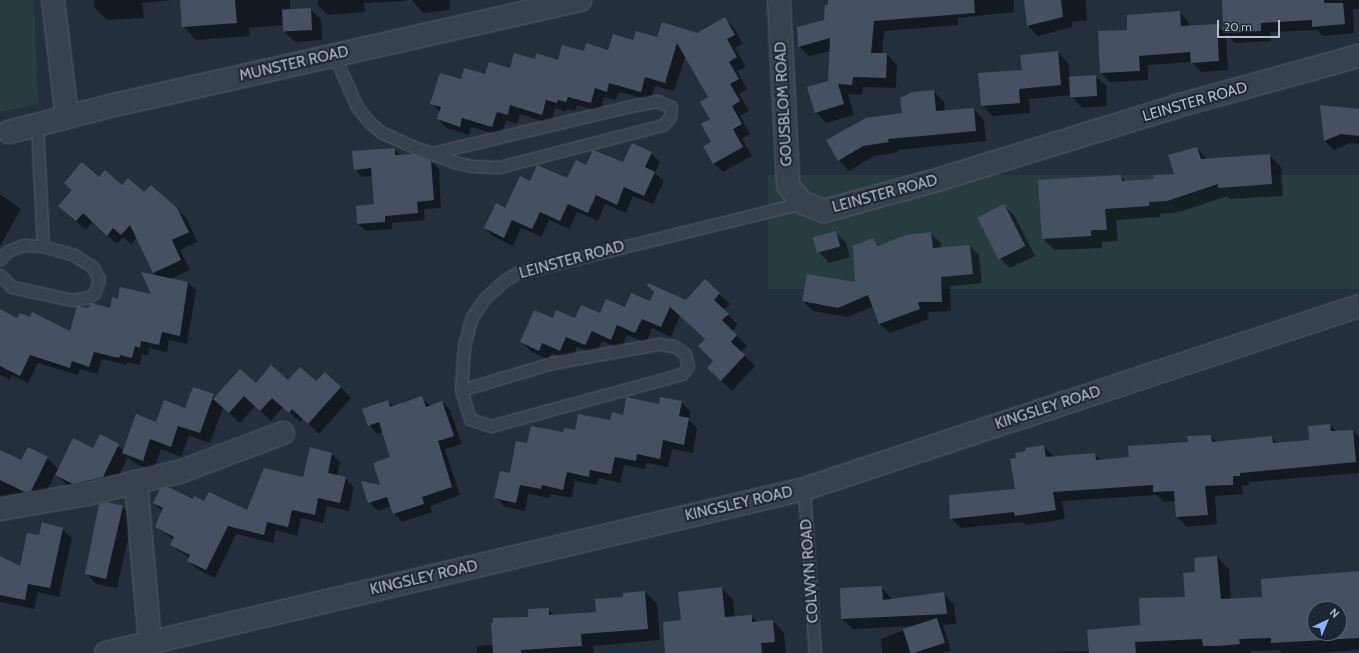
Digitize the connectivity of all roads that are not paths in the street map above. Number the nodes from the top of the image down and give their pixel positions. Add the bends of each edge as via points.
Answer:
1 (53, 0) edge
2 (580, 0) edge
3 (779, 0) edge
4 (334, 55) junction
5 (1359, 56) edge
6 (67, 117) junction
7 (37, 125) junction
8 (9, 132) dead end
9 (432, 153) junction
10 (803, 203) junction
11 (43, 246) junction
12 (0, 259) edge
13 (0, 275) edge
14 (1359, 306) edge
15 (461, 390) junction
16 (283, 433) dead end
17 (136, 482) junction
18 (804, 489) junction
19 (0, 509) edge
20 (150, 642) junction
21 (106, 653) edge
22 (816, 653) edge

1 - 6 street
2 - 4 street, MUNSTER ROAD
3 - 10 street, GOUSBLOM ROAD via 788,186
4 - 6 street, MUNSTER ROAD
4 - 9 lane via 357,107 369,122 381,132
5 - 10 street, LEINSTER ROAD via 1177,106 937,180 824,211
6 - 7 street, MUNSTER ROAD
7 - 8 street, MUNSTER ROAD
7 - 11 lane
9 - 9 lane via 471,166 499,167 663,125 670,117 671,107 658,101 631,106
10 - 15 lane, LEINSTER ROAD via 517,273 485,298 472,317 464,346
11 - 12 lane via 24,245 8,251
11 - 13 lane via 74,255 93,267 99,279 95,292 89,297 72,300 12,287
14 - 18 street, KINGSLEY ROAD
15 - 15 lane, LEINSTER ROAD via 552,363 658,344 668,344 681,349 688,361 686,371 682,374 496,425 480,424 470,419
16 - 17 street via 182,471
17 - 19 street via 87,494
17 - 20 street
18 - 20 street, KINGSLEY ROAD
18 - 22 lane, COLWYN ROAD
20 - 21 street, KINGSLEY ROAD

